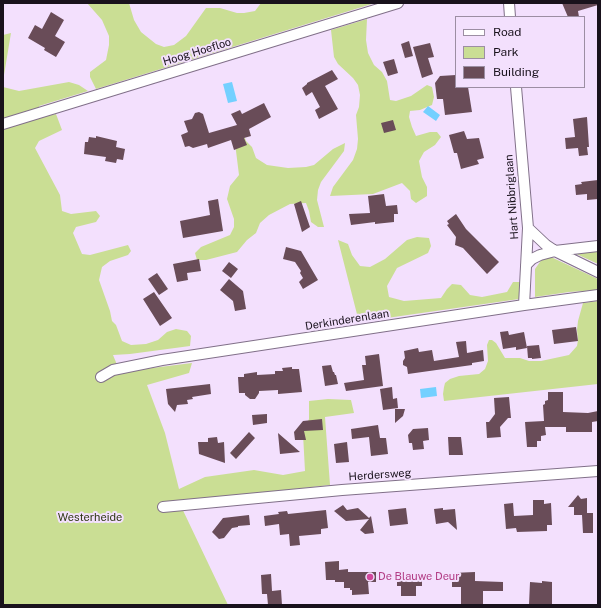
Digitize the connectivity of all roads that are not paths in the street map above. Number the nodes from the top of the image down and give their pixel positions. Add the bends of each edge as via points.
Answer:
1 (398, 3) edge
2 (509, 3) edge
3 (510, 16) edge
4 (516, 88) edge
5 (3, 124) edge
6 (528, 228) junction
7 (598, 246) edge
8 (554, 251) junction
9 (526, 265) junction
10 (598, 272) edge
11 (598, 295) edge
12 (524, 305) junction
13 (101, 377) dead end
14 (598, 470) edge
15 (163, 506) dead end

1 - 5 street, Hoog Hoefloo
2 - 3 street
4 - 6 street, Hart Nibbriglaan
6 - 8 street
6 - 9 street, Hart Nibbriglaan
7 - 8 street
8 - 9 street via 540,255
8 - 10 street
9 - 12 street, Hart Nibbriglaan
11 - 12 street, Derkinderenlaan
12 - 13 street, Derkinderenlaan via 162,360 113,370
14 - 15 street, Herdersweg

